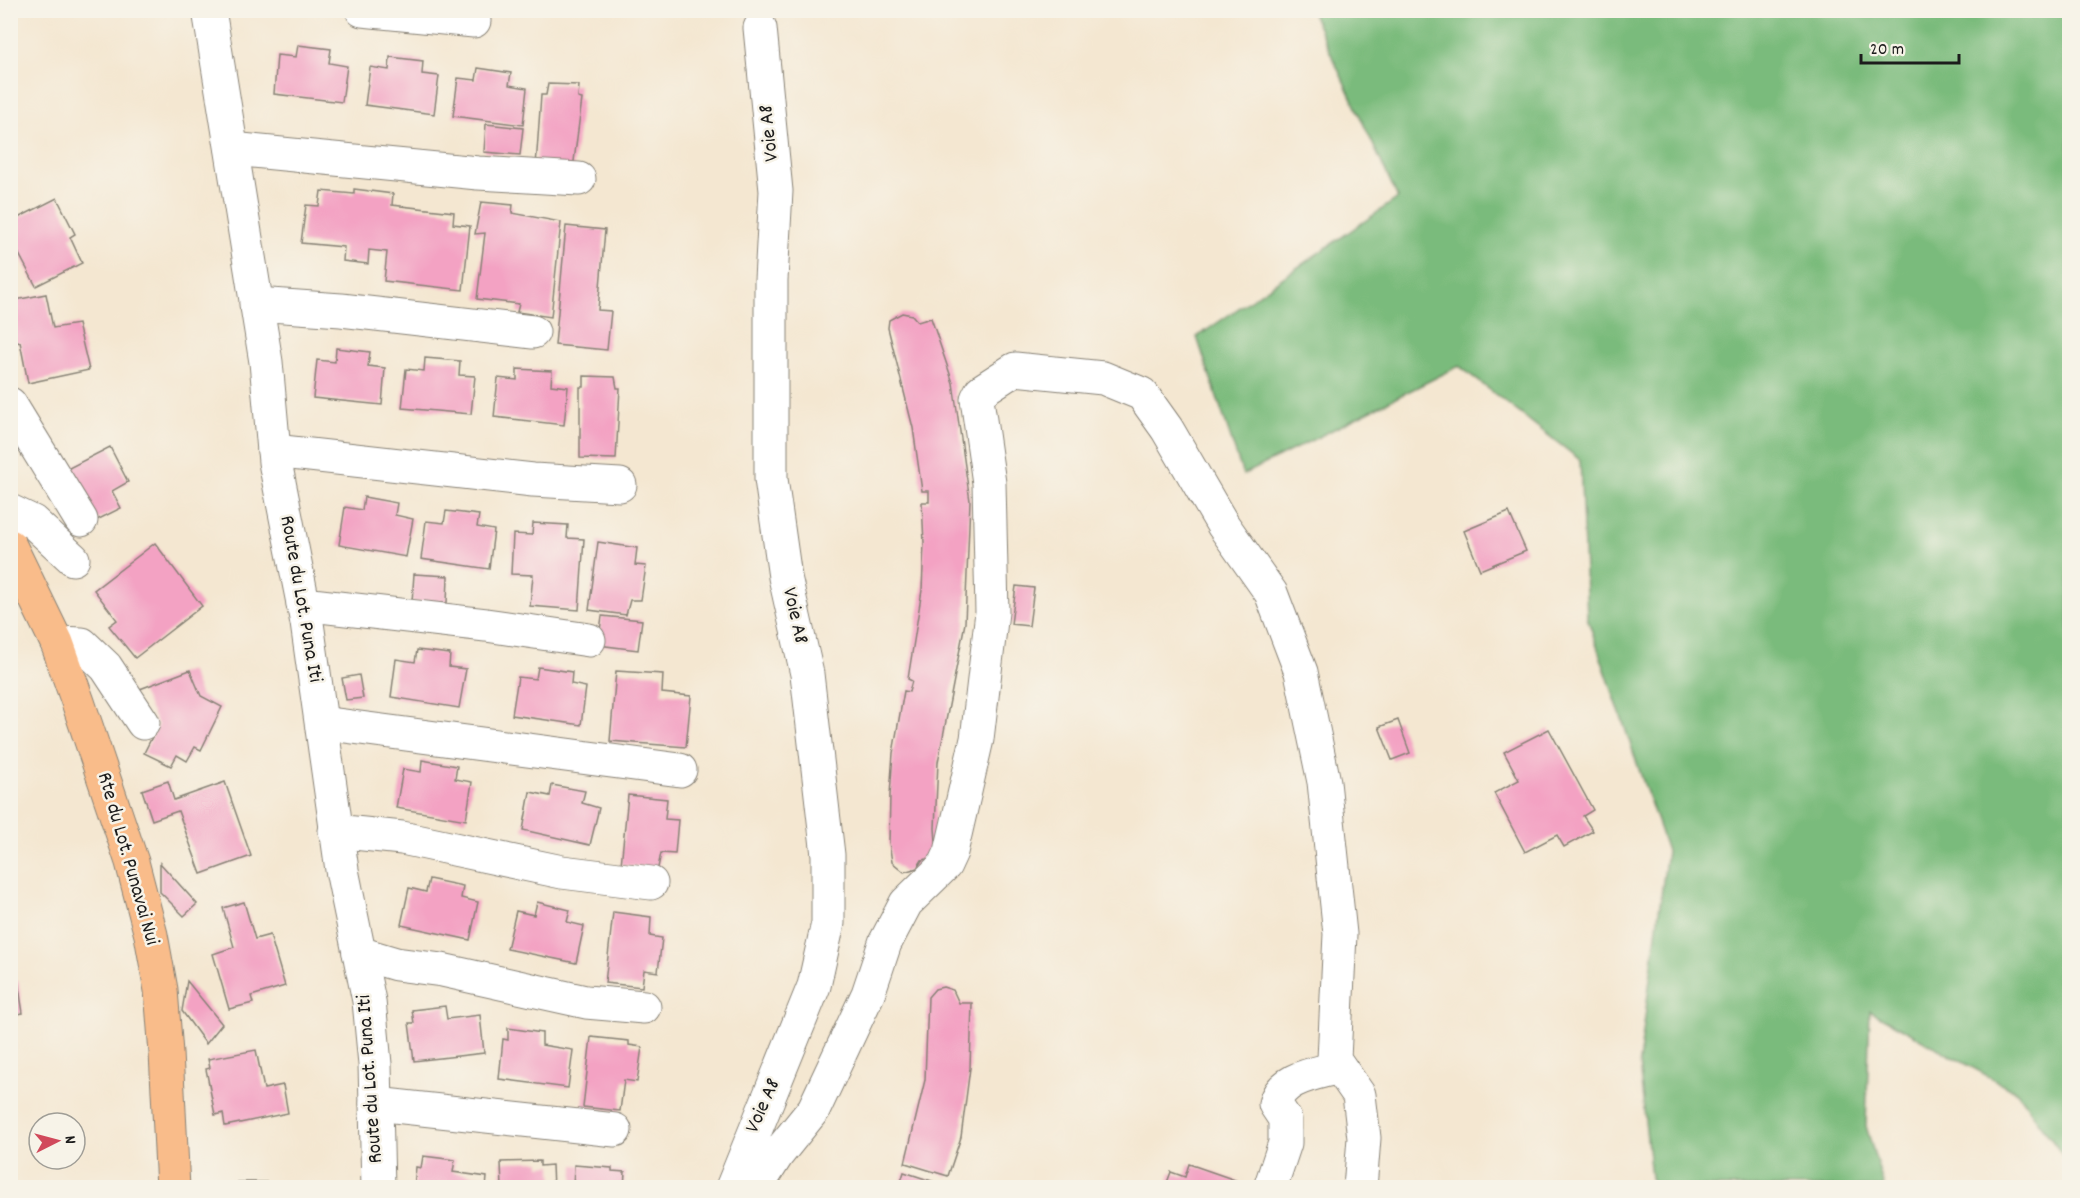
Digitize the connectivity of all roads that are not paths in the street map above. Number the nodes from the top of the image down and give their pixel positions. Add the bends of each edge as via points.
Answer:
1 (209, 10) edge
2 (362, 10) edge
3 (474, 21) dead end
4 (760, 28) dead end
5 (232, 149) junction
6 (579, 179) dead end
7 (256, 304) junction
8 (533, 332) dead end
9 (10, 404) edge
10 (274, 451) junction
11 (620, 484) dead end
12 (10, 512) edge
13 (81, 520) dead end
14 (10, 546) edge
15 (72, 559) dead end
16 (303, 604) junction
17 (589, 640) dead end
18 (57, 643) junction
19 (143, 723) dead end
20 (322, 723) junction
21 (680, 770) dead end
22 (335, 831) junction
23 (651, 883) dead end
24 (359, 953) junction
25 (644, 1007) dead end
26 (1339, 1066) junction
27 (376, 1104) junction
28 (615, 1130) dead end
29 (173, 1188) edge
30 (378, 1188) edge
31 (732, 1188) edge
32 (756, 1188) edge
33 (1270, 1188) edge
34 (1360, 1188) edge

1 - 5 street, Route du Lot. Puna Iti
2 - 3 street
4 - 31 street, Voie A8 via 776,190 771,280 771,479 785,577 807,675 828,855 828,923 814,986
5 - 6 street
5 - 7 street, Route du Lot. Puna Iti
7 - 8 street
7 - 10 street, Route du Lot. Puna Iti
9 - 13 street
10 - 11 street via 533,480
10 - 16 street, Route du Lot. Puna Iti
12 - 15 street via 33,522
14 - 18 main road, Rte du Lot. Punavai Nui
16 - 17 street
16 - 20 street, Route du Lot. Puna Iti
18 - 19 street via 82,644 106,667
18 - 29 main road, Rte du Lot. Punavai Nui via 132,862 151,935 161,990
20 - 21 street
20 - 22 street, Route du Lot. Puna Iti
22 - 23 street via 402,838 562,872
22 - 24 street, Route du Lot. Puna Iti
24 - 25 street via 586,1002
24 - 27 street, Route du Lot. Puna Iti via 369,1001
26 - 32 street, Voie A8 via 1333,1048 1340,934 1324,782 1300,672 1271,593 1223,525 1142,394 1103,378 1015,369 981,391 978,413 989,483 992,612 977,739 951,852 945,865 906,903 814,1109
26 - 33 street via 1288,1083 1278,1092 1275,1104 1286,1119 1285,1143
26 - 34 street via 1359,1095 1364,1138
27 - 28 street
27 - 30 street, Route du Lot. Puna Iti

